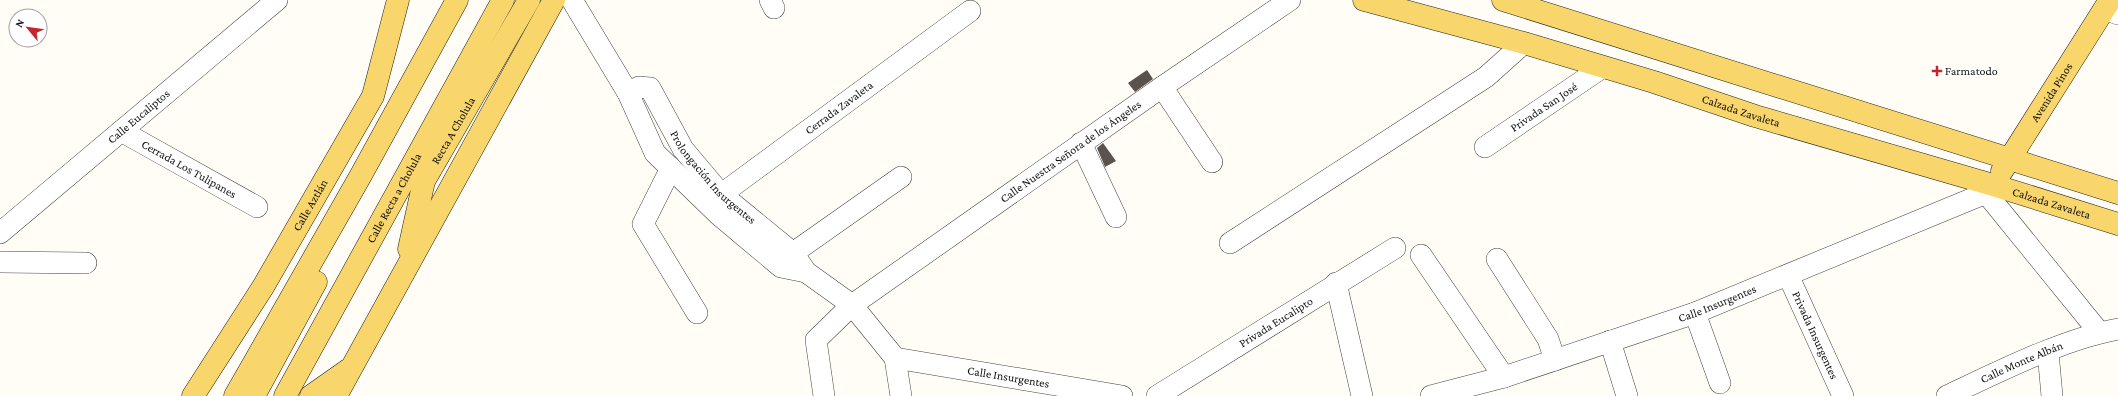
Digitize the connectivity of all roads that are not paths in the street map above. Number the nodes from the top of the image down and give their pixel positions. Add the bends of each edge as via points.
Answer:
1 (276, 0) edge
2 (398, 0) edge
3 (457, 0) edge
4 (469, 0) edge
5 (503, 0) edge
6 (529, 0) edge
7 (554, 0) edge
8 (572, 0) edge
9 (1290, 0) edge
10 (1364, 0) edge
11 (1503, 0) edge
12 (2111, 8) edge
13 (970, 11) dead end
14 (1524, 43) junction
15 (1603, 67) junction
16 (1162, 87) junction
17 (628, 92) junction
18 (121, 131) junction
19 (1081, 143) junction
20 (1485, 147) dead end
21 (2009, 159) junction
22 (1212, 162) dead end
23 (671, 168) junction
24 (361, 175) junction
25 (901, 177) dead end
26 (1989, 189) junction
27 (2118, 193) edge
28 (714, 199) junction
29 (257, 207) dead end
30 (307, 208) junction
31 (1116, 217) dead end
32 (2118, 224) edge
33 (0, 233) edge
34 (1230, 243) dead end
35 (1395, 248) dead end
36 (793, 253) junction
37 (1421, 255) dead end
38 (1498, 259) dead end
39 (0, 262) edge
40 (86, 263) dead end
41 (404, 271) junction
42 (806, 272) junction
43 (1788, 275) junction
44 (1336, 283) junction
45 (263, 287) junction
46 (852, 305) junction
47 (697, 313) dead end
48 (1695, 313) junction
49 (2108, 330) edge
50 (1610, 341) junction
51 (2048, 352) junction
52 (258, 353) junction
53 (895, 358) junction
54 (1555, 360) junction
55 (352, 368) junction
56 (1504, 377) junction
57 (1720, 383) dead end
58 (193, 396) edge
59 (235, 396) edge
60 (254, 396) edge
61 (285, 396) edge
62 (311, 396) edge
63 (336, 396) edge
64 (824, 396) edge
65 (901, 396) edge
66 (1122, 396) edge
67 (1157, 396) edge
68 (1362, 396) edge
69 (1431, 396) edge
70 (1627, 396) edge
71 (1842, 396) edge
72 (1947, 396) edge
73 (2052, 396) edge

1 - 18 street, Calle Eucaliptos
2 - 30 main road, Calle Aztlán via 372,96
3 - 24 main road
4 - 60 main road
5 - 61 main road, Calle Recta a Cholula
6 - 41 main road, Recta A Cholula via 424,181
7 - 41 main road
8 - 17 street, Prolongación Insurgentes
9 - 16 street, Calle Nuestra Señora de los Ángeles
10 - 14 main road, Calzada Zavaleta
11 - 21 main road
12 - 21 main road, Avenida Pinos
13 - 28 street, Cerrada Zavaleta
14 - 15 main road, Calzada Zavaleta
14 - 34 street via 1486,77
15 - 20 street, Privada San José
15 - 26 main road, Calzada Zavaleta
16 - 19 street, Calle Nuestra Señora de los Ángeles
16 - 22 street
17 - 23 street, Prolongación Insurgentes via 655,153
17 - 28 street, Prolongación Insurgentes via 639,87 650,88
18 - 29 street, Cerrada Los Tulipanes
18 - 33 street, Calle Eucaliptos
19 - 31 street
19 - 46 street, Calle Nuestra Señora de los Ángeles
21 - 26 main road, Avenida Pinos
21 - 27 main road
23 - 28 street, Prolongación Insurgentes
23 - 47 street via 643,224
24 - 30 main road
24 - 52 main road
25 - 36 street
26 - 32 main road, Calzada Zavaleta
26 - 43 street, Calle Insurgentes
26 - 49 street
28 - 36 street, Prolongación Insurgentes
28 - 42 street, Prolongación Insurgentes via 781,267
30 - 45 main road, Calle Aztlán
35 - 44 street, Privada Eucalipto
36 - 42 street, Prolongación Insurgentes
37 - 56 street
38 - 54 street via 1548,340
39 - 40 street
41 - 55 main road
42 - 46 street, Prolongación Insurgentes
43 - 48 street, Calle Insurgentes
43 - 71 street, Privada Insurgentes
44 - 67 street, Privada Eucalipto
44 - 68 street
45 - 52 main road
45 - 58 main road, Calle Aztlán
46 - 53 street, Prolongación Insurgentes
46 - 64 street, Calle Nuestra Señora de los Ángeles via 816,340
48 - 50 street, Calle Insurgentes
48 - 57 street
49 - 51 street, Calle Monte Albán
50 - 54 street, Calle Insurgentes
50 - 70 street
51 - 72 street, Calle Monte Albán
51 - 73 street
52 - 59 main road
53 - 65 street
53 - 66 street, Calle Insurgentes
54 - 56 street, Calle Insurgentes
55 - 62 main road
55 - 63 main road
56 - 69 street, Calle Insurgentes

